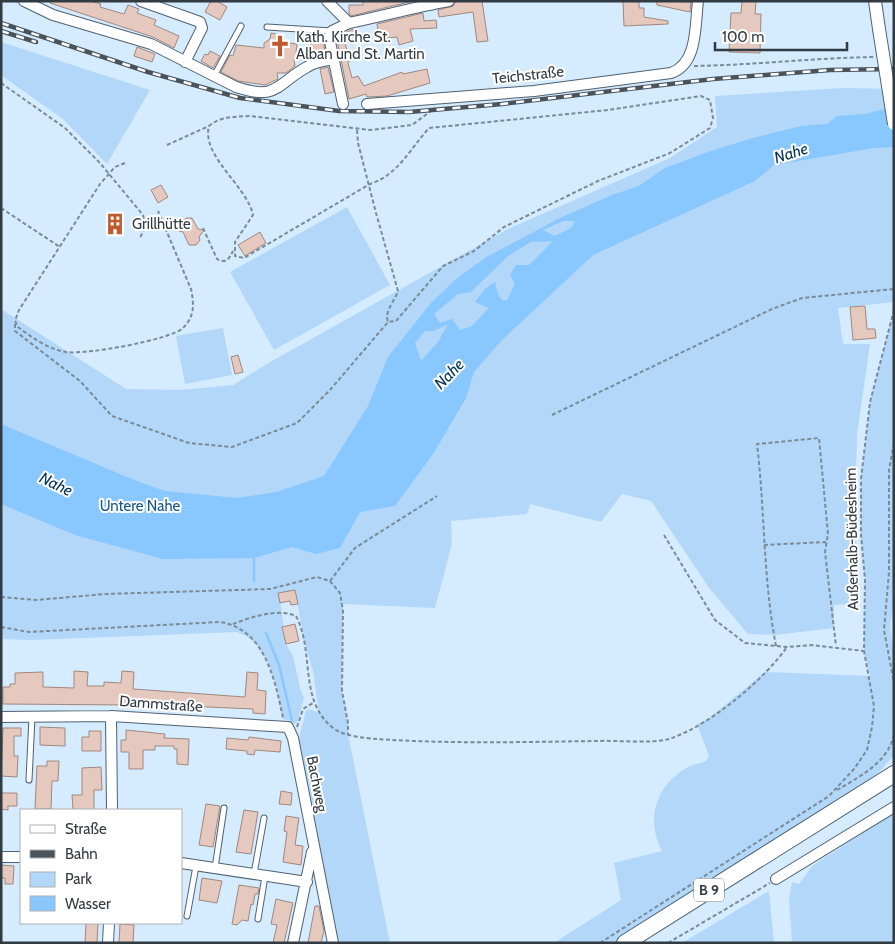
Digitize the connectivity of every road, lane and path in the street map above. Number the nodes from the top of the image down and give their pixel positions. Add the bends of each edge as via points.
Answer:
1 (24, 1) edge
2 (141, 1) edge
3 (327, 1) edge
4 (449, 1) edge
5 (698, 1) edge
6 (875, 1) edge
7 (349, 23) junction
8 (242, 26) dead end
9 (267, 27) dead end
10 (332, 31) junction
11 (881, 57) dead end
12 (333, 59) junction
13 (185, 62) junction
14 (684, 66) junction
15 (214, 76) junction
16 (1, 83) edge
17 (446, 98) junction
18 (343, 104) dead end
19 (367, 104) dead end
20 (894, 124) edge
21 (209, 126) junction
22 (357, 130) junction
23 (167, 145) dead end
24 (125, 163) dead end
25 (108, 173) junction
26 (370, 184) junction
27 (1, 208) edge
28 (158, 211) dead end
29 (203, 228) dead end
30 (140, 238) dead end
31 (60, 247) junction
32 (234, 251) junction
33 (894, 289) edge
34 (894, 310) edge
35 (15, 322) junction
36 (388, 322) junction
37 (552, 415) dead end
38 (894, 443) edge
39 (437, 496) dead end
40 (664, 535) dead end
41 (826, 542) junction
42 (764, 545) junction
43 (330, 581) junction
44 (1, 597) edge
45 (233, 624) junction
46 (1, 627) edge
47 (776, 646) junction
48 (836, 646) junction
49 (787, 647) junction
50 (864, 651) junction
51 (894, 683) edge
52 (313, 703) junction
53 (111, 716) junction
54 (1, 717) edge
55 (32, 717) junction
56 (288, 727) junction
57 (348, 734) junction
58 (894, 734) edge
59 (894, 764) edge
60 (889, 779) edge
61 (29, 780) dead end
62 (835, 792) junction
63 (894, 807) edge
64 (224, 808) dead end
65 (112, 809) edge
66 (264, 818) dead end
67 (313, 846) junction
68 (1, 856) edge
69 (20, 857) edge
70 (182, 863) edge
71 (196, 865) junction
72 (215, 868) junction
73 (254, 874) junction
74 (265, 876) junction
75 (776, 879) joint
76 (307, 882) junction
77 (187, 916) dead end
78 (258, 919) dead end
79 (109, 924) edge
80 (108, 943) edge
81 (293, 943) edge
82 (333, 943) edge
83 (600, 943) edge
84 (624, 943) edge
85 (642, 943) edge
86 (668, 943) edge

1 - 13 street via 53,15 151,44
2 - 13 street via 200,22 202,28
3 - 7 street
4 - 7 street
5 - 14 street via 695,38
6 - 20 street, bridge
7 - 10 street
8 - 15 lane
9 - 10 lane
10 - 12 street via 329,37
11 - 14 path
12 - 15 street via 309,65 271,92 243,89
12 - 18 street
13 - 15 street
14 - 17 street, Teichstraße via 672,72 623,80
16 - 25 path via 65,128
17 - 19 street, Teichstraße
17 - 22 path via 412,125
21 - 22 path via 230,116 249,116
21 - 23 path
21 - 32 path via 208,142 252,212 252,219 234,242
22 - 26 path
24 - 25 path
25 - 30 path via 143,215 145,227
25 - 31 path
26 - 32 path via 244,258 235,256
26 - 36 path via 398,290 388,310
26 - 36 path via 380,181 398,167 429,128 608,110 690,97 701,96 710,100 713,118 710,128 670,153 598,181 504,227 474,251 443,266 396,321
27 - 31 path
28 - 35 path via 193,302 192,317 181,330 141,343 72,353 56,350 28,335
29 - 32 path via 216,260 229,259
31 - 35 path via 19,310
33 - 37 path via 802,298 772,309
34 - 50 path, Außerhalb-Büdesheim via 865,432 860,535 865,580
35 - 36 path via 15,331 80,381 112,416 189,443 232,448 297,423
38 - 51 path via 889,470 889,572 884,630
39 - 43 path via 355,548
40 - 47 path via 715,620 744,643
41 - 42 path
41 - 42 path via 828,534 819,438 757,444 763,494
41 - 48 path
42 - 47 path
43 - 44 path via 310,576 270,589 105,594 36,600
43 - 57 path via 340,593 343,603 342,691
45 - 46 path via 219,622 29,632
45 - 52 path via 288,612 296,616 300,623
45 - 56 path via 244,630 270,666 283,719
47 - 49 path
48 - 49 path
48 - 50 path
49 - 57 path via 770,668 707,720 666,739 505,742 375,739
50 - 62 path, Außerhalb-Büdesheim via 874,706 872,728 867,750
52 - 56 path via 303,709 297,729
52 - 57 path via 334,729
53 - 55 street, Dammstraße
53 - 56 street, Dammstraße
53 - 65 street
54 - 55 street, Dammstraße
55 - 61 lane
56 - 67 street, Bachweg via 293,738
58 - 62 path via 884,756 866,773
59 - 60 highway
60 - 84 highway, B 9
60 - 85 highway, B 9
62 - 83 path
63 - 75 street
64 - 72 lane
66 - 73 lane
67 - 76 street, Bachweg
67 - 82 street, Bachweg
68 - 69 street
70 - 71 street
71 - 72 street
71 - 77 lane
72 - 73 street
73 - 74 street
74 - 76 street
74 - 78 lane
75 - 86 path
76 - 81 street, Bachweg
79 - 80 street

